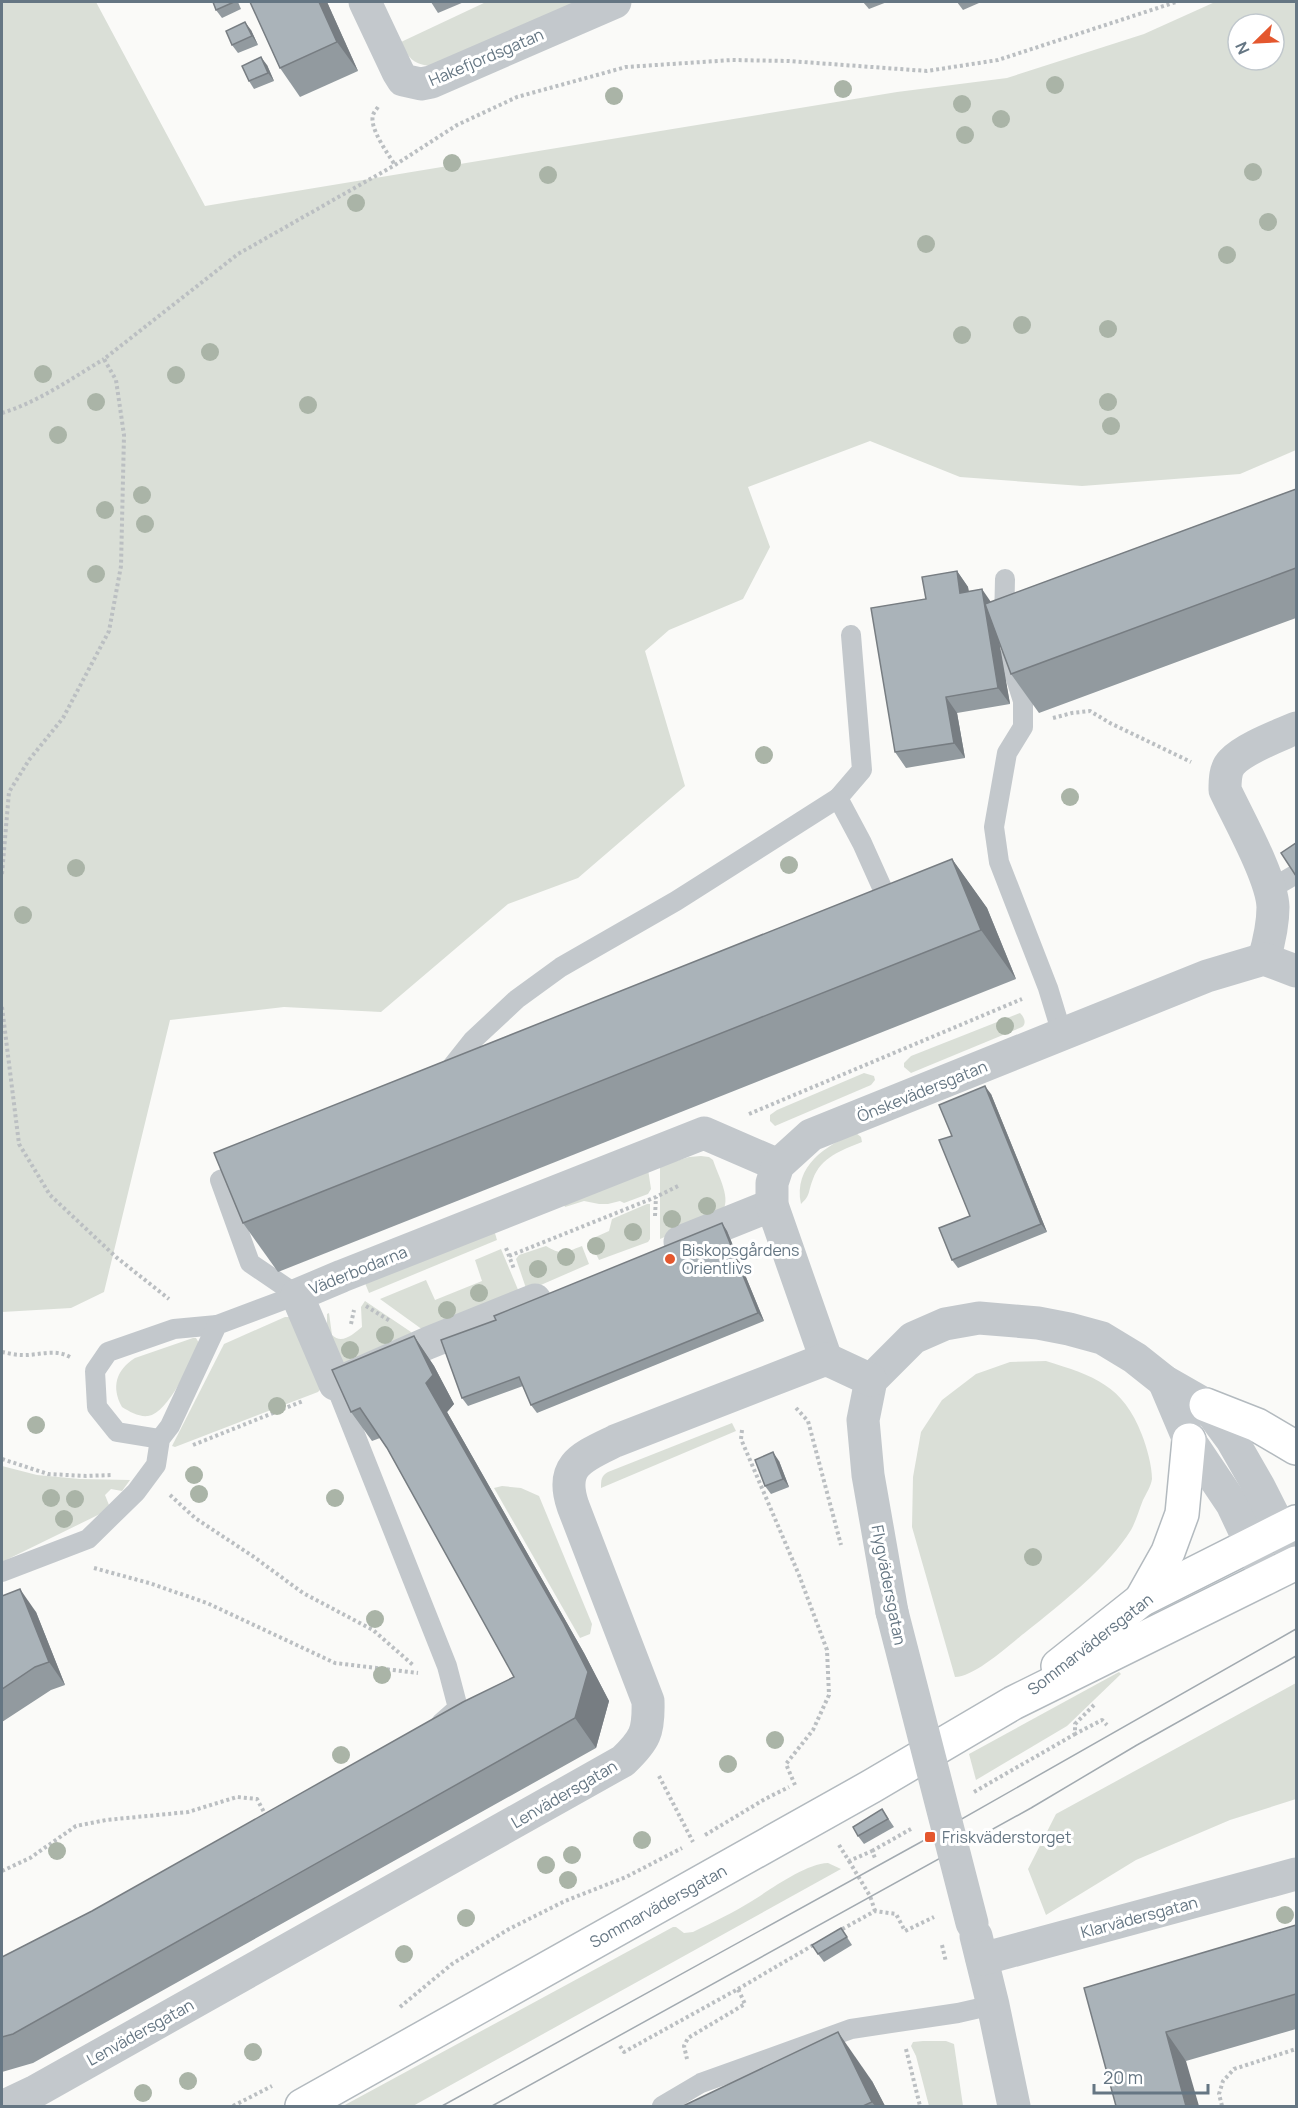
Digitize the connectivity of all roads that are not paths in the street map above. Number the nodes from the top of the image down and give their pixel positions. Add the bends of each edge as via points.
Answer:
1 (365, 2) edge
2 (615, 2) edge
3 (1005, 579) dead end
4 (851, 635) dead end
5 (1296, 728) edge
6 (838, 798) junction
7 (1296, 874) edge
8 (1269, 890) junction
9 (880, 930) edge
10 (1264, 958) junction
11 (1296, 970) edge
12 (1062, 1034) junction
13 (444, 1098) edge
14 (778, 1165) junction
15 (264, 1166) edge
16 (772, 1204) junction
17 (654, 1253) edge
18 (559, 1291) edge
19 (297, 1295) junction
20 (217, 1325) junction
21 (826, 1359) junction
22 (872, 1380) junction
23 (1164, 1381) junction
24 (335, 1384) junction
25 (1206, 1405) junction
26 (160, 1439) junction
27 (1189, 1440) junction
28 (1296, 1448) edge
29 (1289, 1526) edge
30 (1251, 1545) junction
31 (1296, 1562) edge
32 (2, 1572) edge
33 (1267, 1578) junction
34 (1141, 1600) junction
35 (1013, 1703) junction
36 (427, 1736) edge
37 (1296, 1874) edge
38 (982, 1959) junction
39 (993, 2005) junction
40 (701, 2083) junction
41 (4, 2106) edge
42 (302, 2106) edge
43 (663, 2106) edge
44 (689, 2106) edge
45 (1014, 2106) edge

1 - 2 street, Hakefjordsgatan via 403,80 421,84
3 - 12 lane via 1004,643 1023,701 1023,727 1007,753 994,827 999,862
4 - 6 lane via 862,770
5 - 8 street via 1230,763 1224,778 1225,790
6 - 9 lane via 884,892
6 - 13 lane via 676,901 561,967 517,999 473,1040 450,1069
7 - 8 lane
8 - 10 street via 1272,925
10 - 11 street
10 - 12 street, Önskevädersgatan via 1207,976
12 - 14 street, Önskevädersgatan via 811,1135
14 - 16 street via 772,1183
14 - 19 street, Väderbodarna via 704,1132
15 - 19 lane via 220,1180 250,1263
16 - 17 street
16 - 21 street
18 - 24 street
19 - 20 lane
19 - 24 street, Väderbodarna
20 - 26 lane via 170,1426
20 - 26 lane via 174,1329 108,1352 94,1371 97,1407 117,1432
21 - 22 street
21 - 41 street, Lenvädersgatan via 615,1441 582,1456 572,1469 567,1490 647,1696 649,1724 639,1745 622,1761
22 - 23 street via 913,1338 945,1324 979,1318 1038,1323 1102,1338
22 - 38 street, Flygvädersgatan, bridge via 863,1420 868,1474 892,1612
23 - 25 street
23 - 27 street
24 - 36 lane via 447,1666 458,1708
25 - 28 street via 1257,1425
25 - 29 street
26 - 32 lane via 156,1465 136,1492 88,1539
27 - 30 street via 1232,1504
27 - 34 street via 1182,1514 1168,1552
29 - 30 street, Sommarvädersgatan
29 - 31 street
30 - 33 street
30 - 34 street, Sommarvädersgatan
31 - 33 street, Sommarvädersgatan
33 - 35 street, Sommarvädersgatan
34 - 35 street, Sommarvädersgatan
35 - 42 street, Sommarvädersgatan
37 - 38 street, Klarvädersgatan
38 - 39 street, Flygvädersgatan
39 - 40 lane via 851,2029
39 - 45 street, Flygvädersgatan
40 - 43 lane
40 - 44 lane

